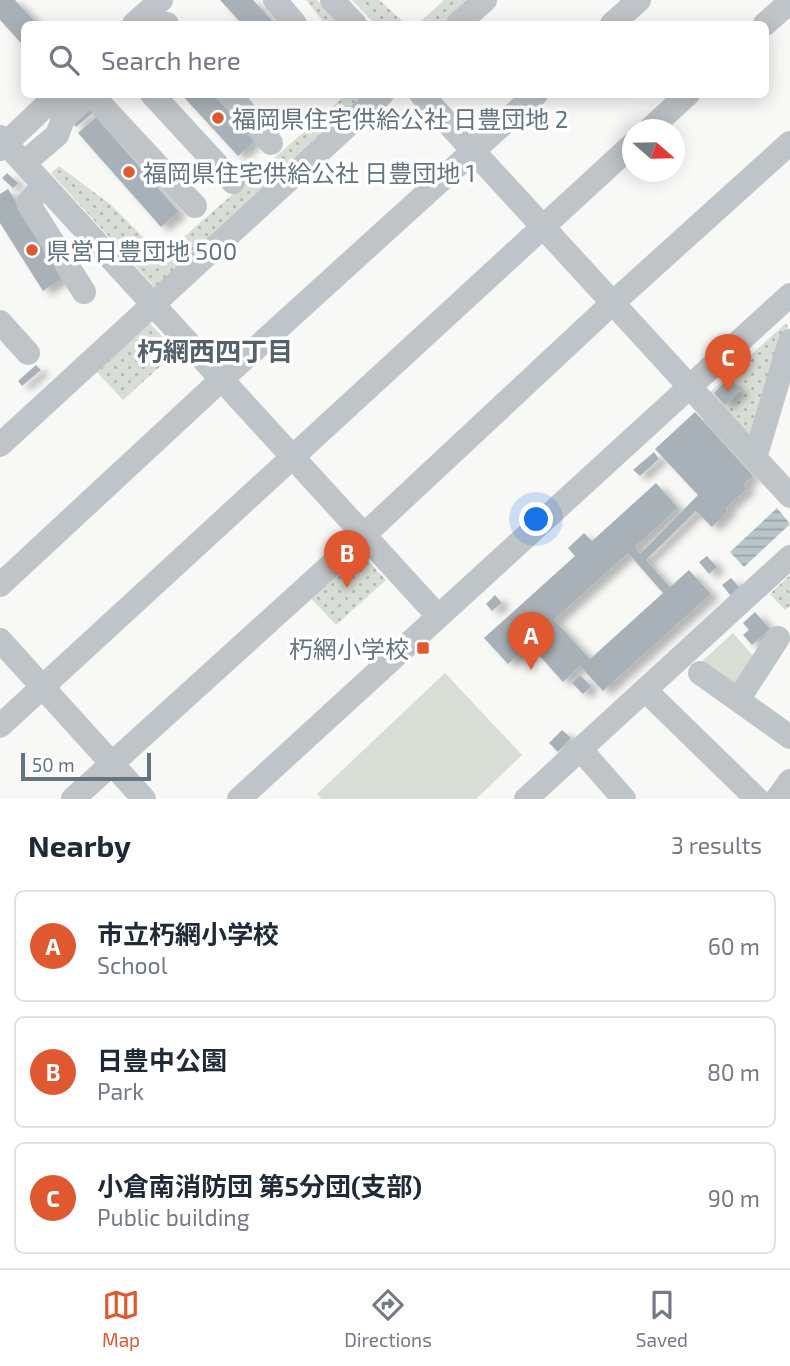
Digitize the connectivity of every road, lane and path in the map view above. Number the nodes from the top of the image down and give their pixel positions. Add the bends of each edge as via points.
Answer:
1 (161, 0) edge
2 (275, 0) edge
3 (332, 0) edge
4 (485, 0) edge
5 (639, 0) edge
6 (790, 2) edge
7 (137, 21) edge
8 (292, 21) edge
9 (352, 21) edge
10 (461, 21) edge
11 (615, 21) edge
12 (768, 21) edge
13 (53, 98) edge
14 (87, 98) edge
15 (95, 98) edge
16 (156, 98) edge
17 (232, 98) edge
18 (378, 98) edge
19 (425, 98) edge
20 (532, 98) edge
21 (684, 98) edge
22 (661, 119) edge
23 (2, 143) edge
24 (271, 143) dead end
25 (790, 143) edge
26 (474, 150) junction
27 (622, 154) edge
28 (24, 163) junction
29 (233, 181) dead end
30 (44, 185) junction
31 (195, 206) dead end
32 (543, 226) junction
33 (84, 292) dead end
34 (790, 295) edge
35 (153, 303) junction
36 (613, 303) junction
37 (0, 322) edge
38 (790, 341) edge
39 (28, 353) dead end
40 (222, 379) junction
41 (690, 387) junction
42 (0, 445) edge
43 (294, 457) junction
44 (755, 458) junction
45 (790, 496) edge
46 (363, 536) junction
47 (790, 557) edge
48 (0, 585) edge
49 (438, 616) junction
50 (778, 638) dead end
51 (0, 640) edge
52 (700, 673) dead end
53 (42, 687) junction
54 (645, 690) junction
55 (738, 700) junction
56 (0, 726) edge
57 (790, 737) edge
58 (581, 750) junction
59 (111, 764) junction
60 (790, 782) edge
61 (254, 794) edge
62 (73, 799) edge
63 (144, 799) edge
64 (526, 799) edge
65 (624, 799) edge
66 (757, 799) edge
67 (777, 799) edge

1 - 7 street
2 - 8 street
3 - 9 street
4 - 10 street
5 - 11 street
6 - 12 street
13 - 23 street
14 - 28 street via 63,120 57,135
15 - 31 street
16 - 29 street
17 - 24 street
18 - 35 street
19 - 26 street
20 - 26 street
21 - 22 street
23 - 28 street
25 - 36 street
26 - 32 street
26 - 40 street
27 - 32 street
28 - 30 street
30 - 33 street via 28,203
30 - 35 street
32 - 36 street
32 - 43 street
34 - 41 street
35 - 40 street
35 - 42 street
36 - 41 street
36 - 46 street
37 - 39 street
38 - 44 street
40 - 43 street
40 - 48 street
41 - 44 street
41 - 49 street
43 - 46 street
43 - 53 street
44 - 45 street
46 - 49 street
46 - 59 street
47 - 54 street
49 - 61 street
50 - 55 street
51 - 53 street
52 - 55 street
53 - 56 street
53 - 59 street
54 - 58 street
54 - 66 street
55 - 57 street
58 - 64 street
58 - 65 street
59 - 62 street
59 - 63 street
60 - 67 street

